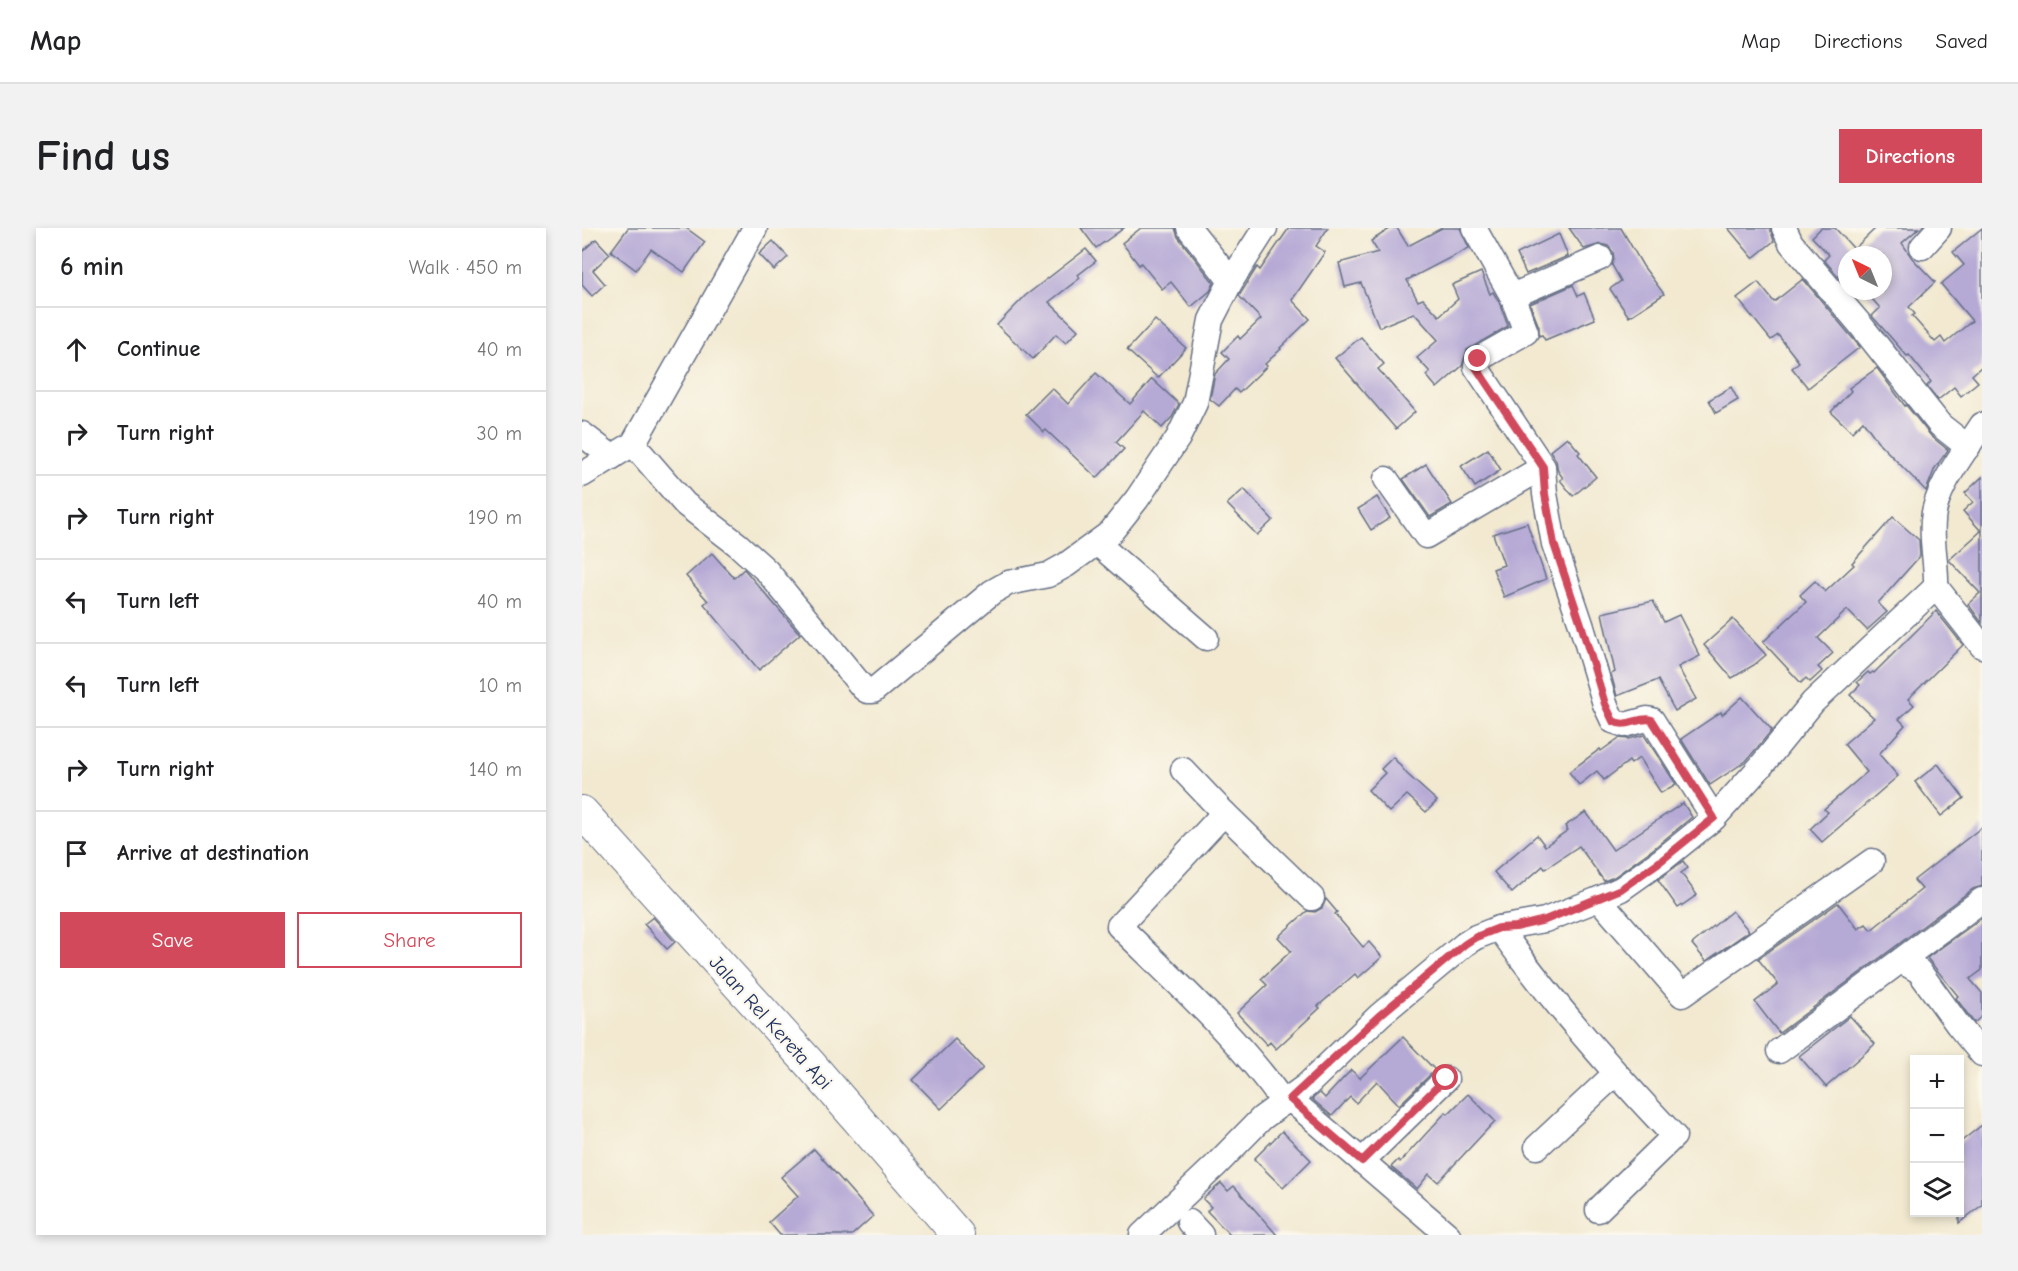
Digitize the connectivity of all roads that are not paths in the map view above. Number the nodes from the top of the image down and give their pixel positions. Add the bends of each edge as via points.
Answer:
1 (755, 228) edge
2 (1189, 228) edge
3 (1265, 228) edge
4 (1474, 228) edge
5 (1784, 228) edge
6 (1939, 228) edge
7 (1922, 247) dead end
8 (1600, 258) dead end
9 (1231, 281) junction
10 (1512, 296) junction
11 (1982, 425) edge
12 (582, 434) edge
13 (633, 444) junction
14 (1968, 447) junction
15 (612, 456) junction
16 (1543, 467) junction
17 (582, 475) edge
18 (1386, 479) dead end
19 (1097, 543) junction
20 (1936, 587) junction
21 (1206, 638) dead end
22 (1982, 646) edge
23 (1184, 770) dead end
24 (582, 812) edge
25 (1224, 813) junction
26 (1714, 818) junction
27 (1872, 861) dead end
28 (1312, 898) dead end
29 (1599, 899) junction
30 (1982, 900) edge
31 (1499, 928) junction
32 (1901, 961) junction
33 (1779, 1051) dead end
34 (1982, 1054) edge
35 (1615, 1074) junction
36 (1446, 1078) dead end
37 (1287, 1101) junction
38 (1537, 1147) dead end
39 (1362, 1161) junction
40 (1598, 1210) dead end
41 (958, 1235) edge
42 (1142, 1235) edge
43 (1448, 1235) edge

1 - 13 street
2 - 9 street
3 - 9 street
4 - 10 street
5 - 14 street via 1791,243 1940,425
6 - 7 street
8 - 10 street
9 - 19 street via 1211,320 1195,404 1178,438 1137,499
10 - 16 street via 1526,332 1478,359 1476,367
11 - 14 street
12 - 15 street
13 - 15 street
13 - 19 street via 685,504 767,571 867,691 876,690 992,591 1008,583 1048,575
14 - 20 street via 1935,506 1932,520
15 - 17 street
16 - 18 street via 1426,536
16 - 26 street via 1554,544 1613,721 1625,725 1652,720
19 - 21 street
20 - 22 street
20 - 26 street via 1813,702
23 - 25 street
24 - 41 main road, Jalan Rel Kereta Api
25 - 28 street
25 - 37 street via 1119,926 1183,988
26 - 29 street via 1621,889
27 - 29 street via 1682,996
29 - 31 street via 1545,920
30 - 32 street
31 - 35 street
31 - 37 street via 1476,937 1449,956
32 - 33 street
32 - 34 street via 1919,971
35 - 38 street
35 - 40 street via 1674,1136
36 - 39 street
37 - 39 street
37 - 42 street via 1262,1118
39 - 43 street

